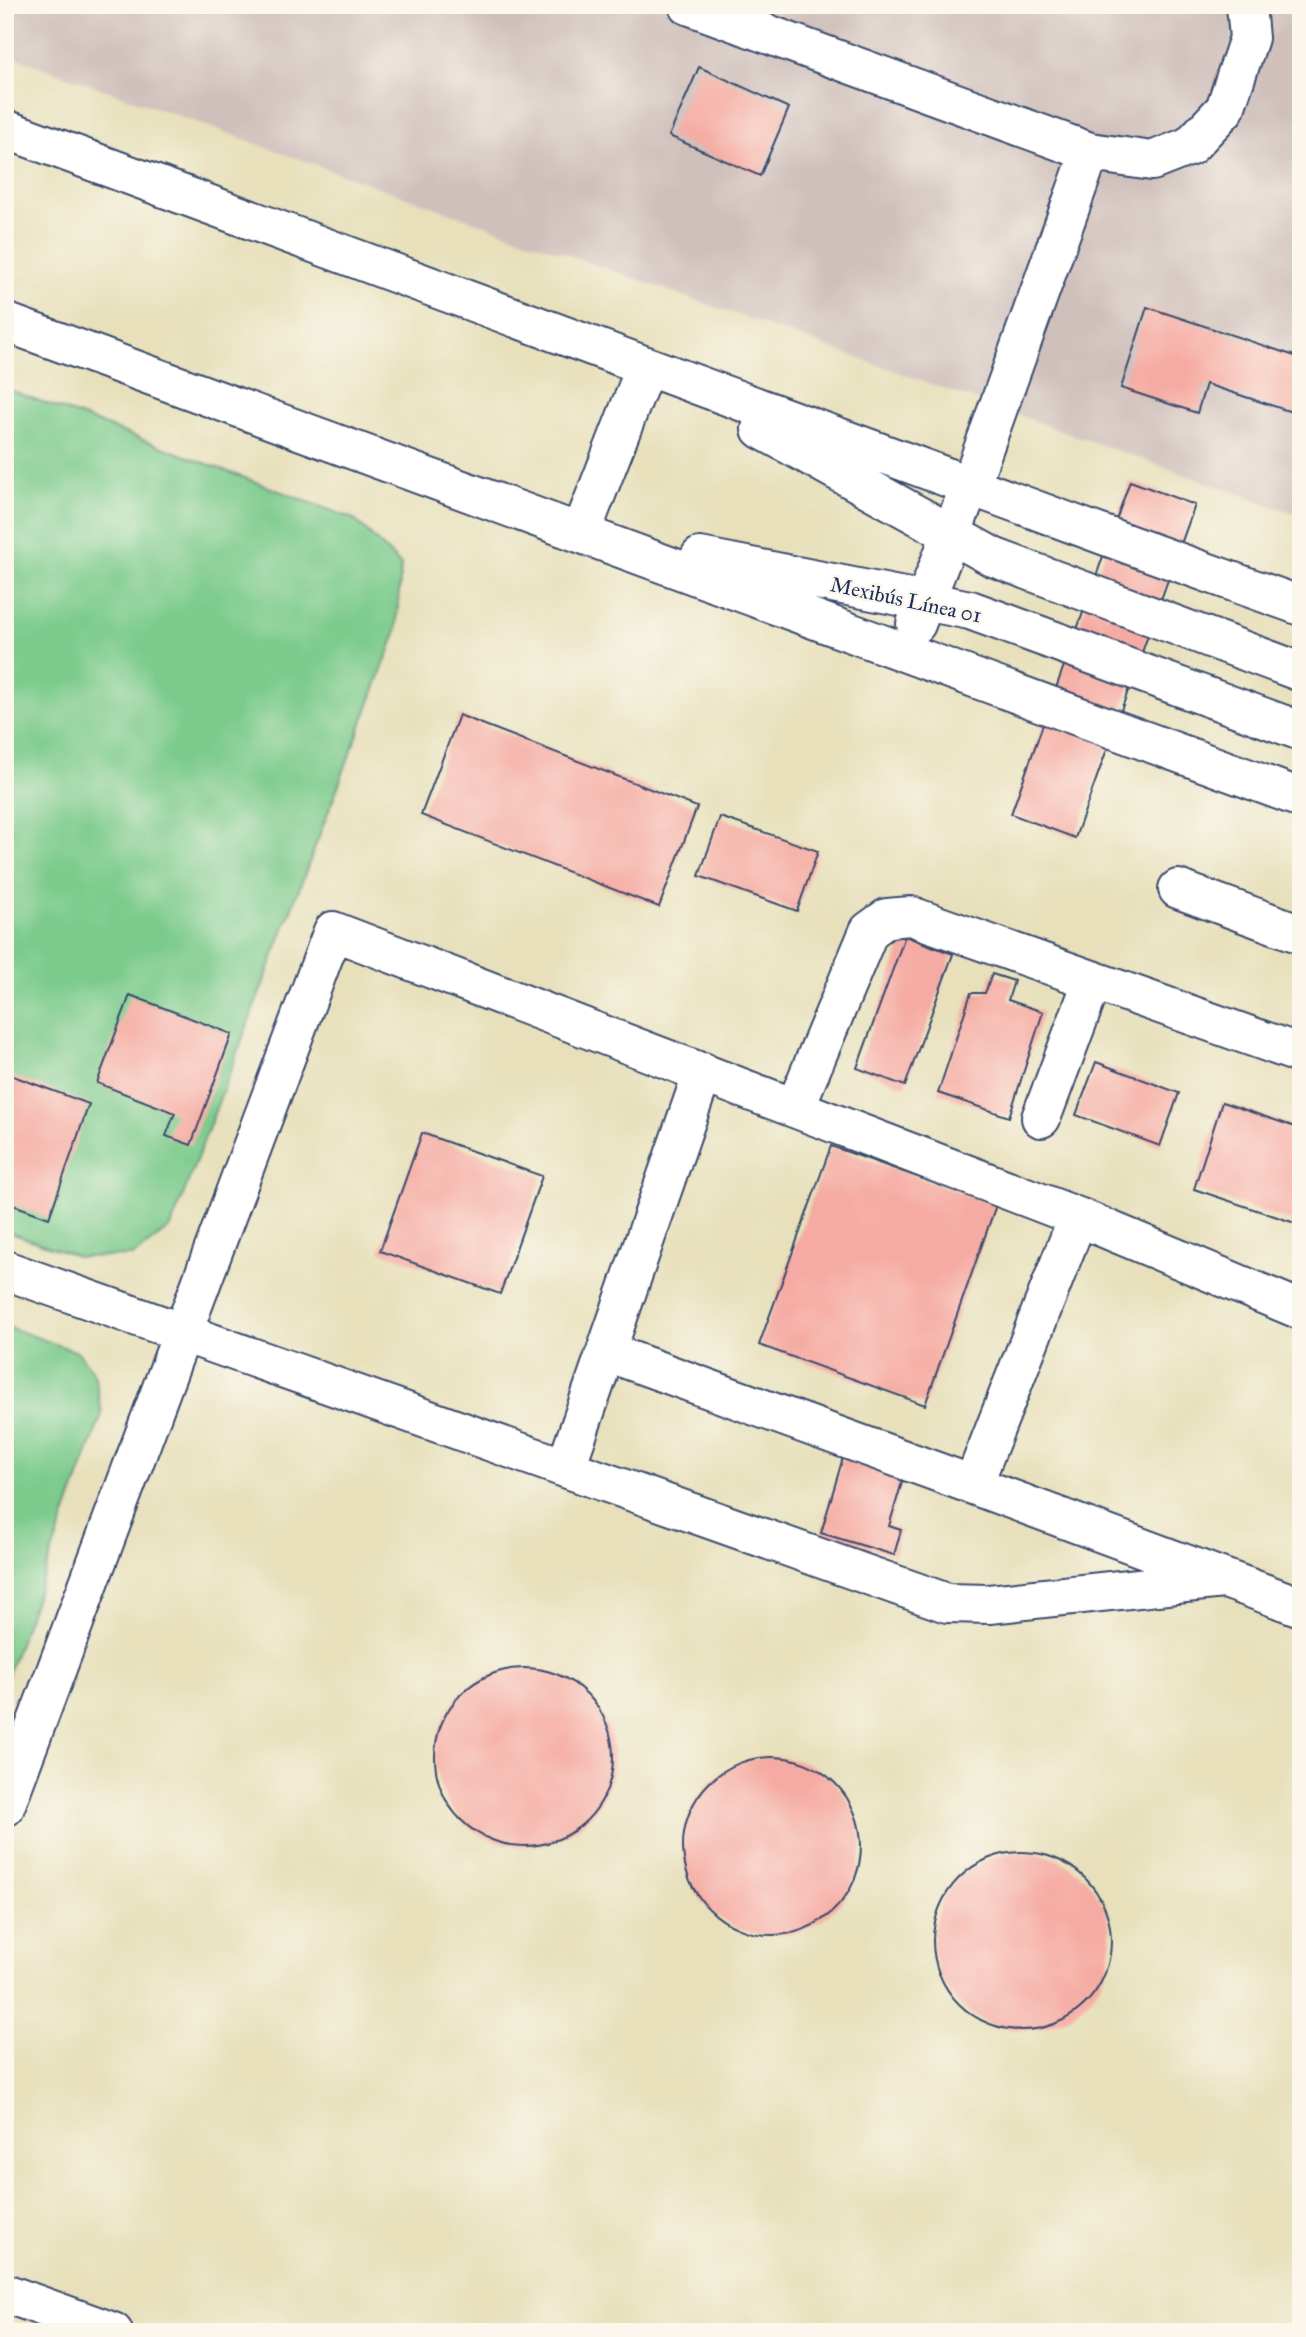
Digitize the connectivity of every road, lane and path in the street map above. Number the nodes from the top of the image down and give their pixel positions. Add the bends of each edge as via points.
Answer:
1 (688, 5) edge
2 (1246, 5) edge
3 (5, 129) edge
4 (1090, 152) junction
5 (5, 322) edge
6 (646, 366) junction
7 (970, 486) junction
8 (581, 533) junction
9 (951, 534) junction
10 (925, 601) junction
11 (1301, 606) edge
12 (905, 652) junction
13 (1301, 672) edge
14 (1301, 732) edge
15 (1301, 798) edge
16 (1178, 889) dead end
17 (1301, 934) edge
18 (1093, 980) junction
19 (1301, 1054) edge
20 (703, 1072) junction
21 (794, 1108) junction
22 (1041, 1118) dead end
23 (1078, 1217) junction
24 (5, 1270) edge
25 (1301, 1310) edge
26 (183, 1332) junction
27 (607, 1349) junction
28 (566, 1467) junction
29 (973, 1485) junction
30 (1223, 1579) junction
31 (1301, 1607) edge
32 (5, 1807) edge
33 (5, 2293) edge
34 (113, 2332) edge

1 - 4 street
2 - 4 street via 1249,38 1225,109 1190,146 1152,161
3 - 6 street
4 - 7 street
5 - 8 street
6 - 7 street
6 - 8 street
6 - 9 street
7 - 9 street
7 - 11 street
8 - 10 street, Mexibús Línea 01
8 - 12 street
9 - 10 street
9 - 13 street via 993,557
10 - 12 street
10 - 14 street, Mexibús Línea 01 via 970,610
12 - 15 street
16 - 17 street
18 - 19 street
18 - 21 street via 911,916 887,918 869,931
18 - 22 street
20 - 21 street
20 - 26 street via 333,930
20 - 27 street
21 - 23 street
23 - 25 street
23 - 29 street
24 - 26 street
26 - 28 street
26 - 32 street
27 - 28 street
27 - 29 street
28 - 30 street via 947,1603 989,1604
29 - 30 street
30 - 31 street
33 - 34 street

